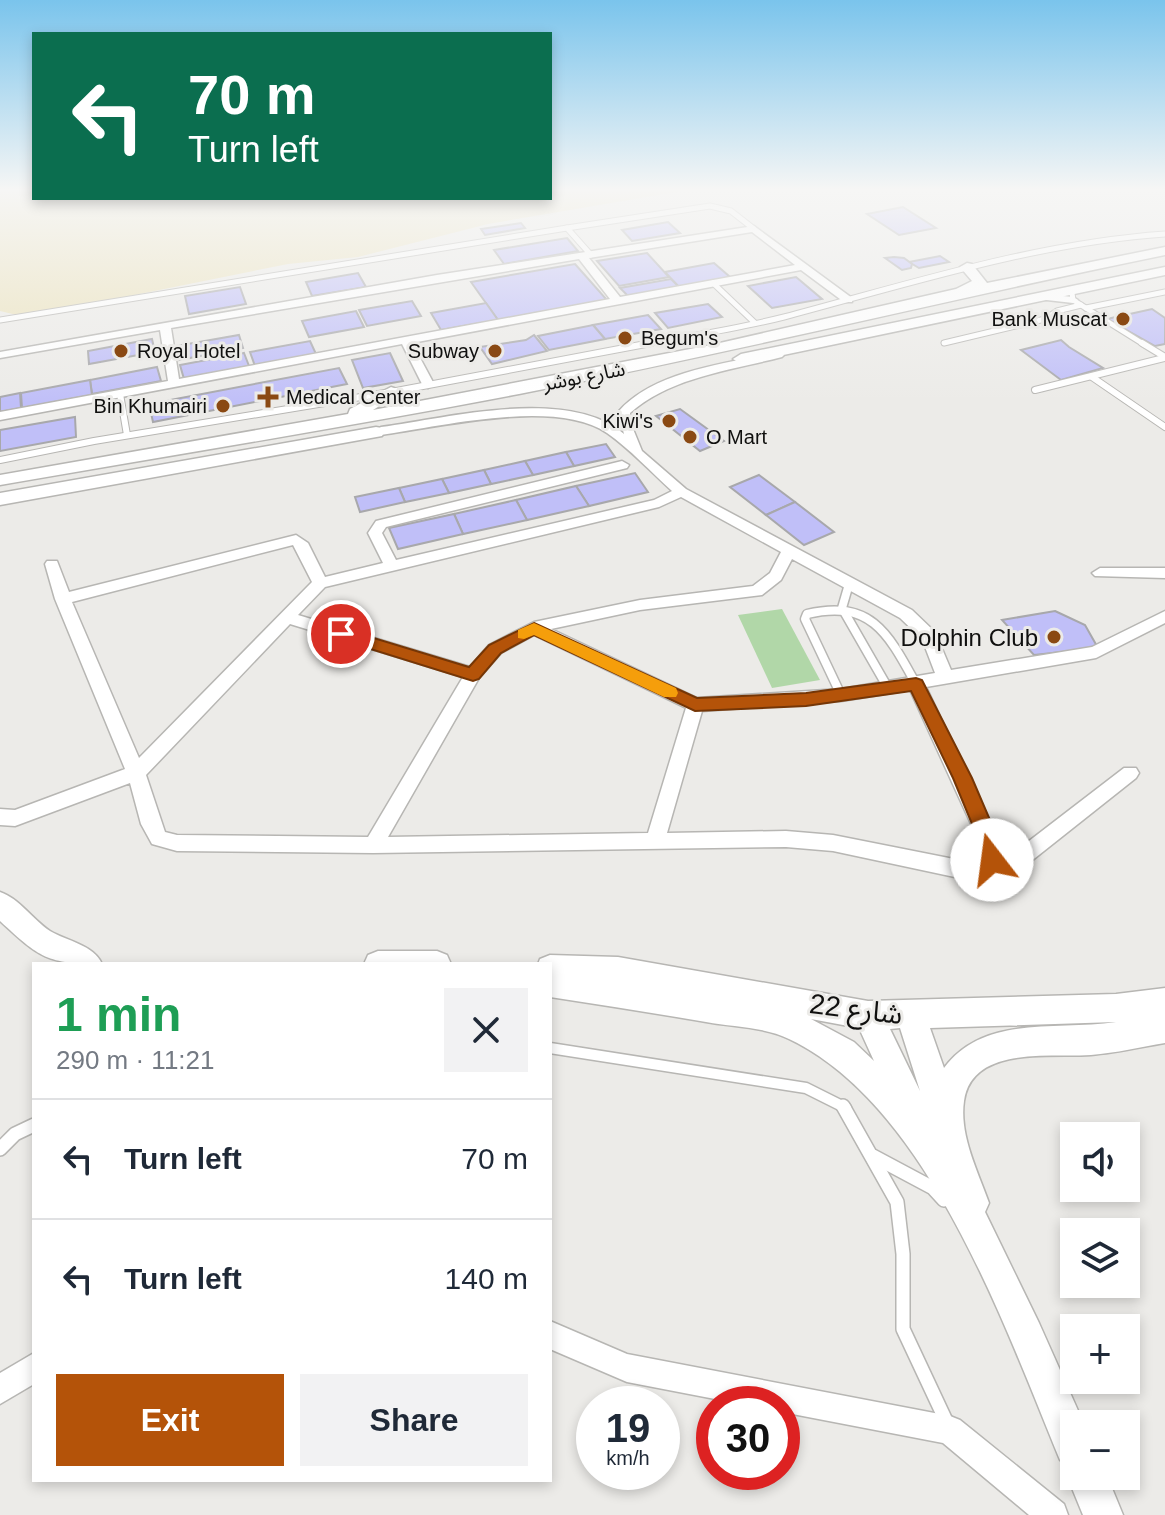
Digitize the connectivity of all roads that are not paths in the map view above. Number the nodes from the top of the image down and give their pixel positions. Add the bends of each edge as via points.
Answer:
1 (359, 262) edge
2 (548, 262) edge
3 (591, 262) edge
4 (798, 262) edge
5 (996, 262) edge
6 (1112, 262) edge
7 (804, 266) junction
8 (967, 267) junction
9 (1165, 271) edge
10 (713, 283) junction
11 (1165, 292) edge
12 (953, 294) junction
13 (848, 300) junction
14 (617, 301) junction
15 (1079, 301) junction
16 (0, 320) edge
17 (755, 323) junction
18 (165, 325) junction
19 (405, 340) junction
20 (944, 343) dead end
21 (814, 345) junction
22 (0, 355) edge
23 (1164, 357) edge
24 (484, 374) junction
25 (1092, 377) junction
26 (174, 384) junction
27 (428, 384) junction
28 (519, 389) junction
29 (1035, 390) dead end
30 (391, 392) junction
31 (120, 394) junction
32 (0, 416) edge
33 (338, 422) junction
34 (1165, 427) edge
35 (381, 431) junction
36 (127, 435) junction
37 (641, 455) junction
38 (0, 460) edge
39 (622, 465) dead end
40 (191, 467) junction
41 (51, 472) junction
42 (0, 474) edge
43 (0, 480) edge
44 (681, 492) junction
45 (0, 499) edge
46 (0, 510) edge
47 (789, 551) junction
48 (52, 564) dead end
49 (393, 568) junction
50 (1100, 573) dead end
51 (1165, 573) edge
52 (320, 583) junction
53 (849, 584) junction
54 (63, 599) junction
55 (842, 608) junction
56 (1165, 616) edge
57 (288, 618) junction
58 (534, 628) junction
59 (473, 674) junction
60 (945, 677) junction
61 (916, 684) junction
62 (888, 688) junction
63 (841, 695) junction
64 (695, 705) junction
65 (136, 773) junction
66 (1130, 773) dead end
67 (0, 817) edge
68 (656, 839) junction
69 (373, 845) junction
70 (988, 869) junction
71 (0, 904) edge
72 (84, 962) edge
73 (552, 968) edge
74 (552, 983) edge
75 (1165, 1002) edge
76 (868, 1015) junction
77 (911, 1016) junction
78 (1165, 1028) edge
79 (552, 1048) edge
80 (32, 1126) edge
81 (952, 1136) junction
82 (0, 1149) edge
83 (873, 1156) junction
84 (939, 1166) junction
85 (984, 1244) junction
86 (552, 1336) edge
87 (32, 1368) edge
88 (0, 1390) edge
89 (1060, 1415) edge
90 (950, 1430) junction
91 (1093, 1490) edge
92 (1053, 1515) edge
93 (1103, 1515) edge

1 - 16 lane
2 - 18 street
3 - 14 street
4 - 7 street
5 - 8 lane
6 - 12 main road, شارع بوشر
7 - 10 street
7 - 13 street
8 - 12 main road via 981,282
8 - 13 lane
9 - 15 main road, شارع بوشر
10 - 14 street
10 - 17 lane
11 - 15 lane
12 - 28 main road, شارع بوشر
13 - 17 lane
14 - 19 street
15 - 20 lane via 1045,319
15 - 21 main road, شارع بوشر via 1042,297
15 - 23 lane
17 - 24 lane
18 - 22 street
18 - 26 street
19 - 26 street
19 - 27 street
21 - 35 main road, شارع بوشر
21 - 37 street via 653,390 632,403 624,412 625,424
23 - 25 lane
24 - 27 lane
24 - 28 main road via 499,386
25 - 29 lane
25 - 34 lane
26 - 31 street
27 - 30 lane
28 - 33 main road, شارع بوشر
30 - 33 main road
30 - 36 lane
31 - 32 street
31 - 36 lane
33 - 41 main road, شارع بوشر
35 - 37 street via 547,412 601,425
35 - 40 main road, شارع بوشر
36 - 38 lane
37 - 44 street
39 - 49 street via 381,524 375,533
40 - 45 main road, شارع بوشر
40 - 46 main road
41 - 42 main road
41 - 43 main road, شارع بوشر
44 - 47 street
44 - 49 street via 659,503
47 - 53 street
47 - 58 street via 776,576 757,591 640,605
48 - 54 street
49 - 52 street
50 - 51 street
52 - 54 street via 296,540
52 - 57 street
53 - 55 lane
53 - 60 street via 919,625 936,648
54 - 65 street
55 - 61 lane via 876,620
55 - 62 lane
55 - 63 lane via 807,614 805,619
56 - 60 street via 1096,652
57 - 59 street
57 - 65 street
58 - 59 street via 495,649
58 - 64 street
59 - 69 street
60 - 61 street
61 - 62 street
61 - 70 street via 992,848
62 - 63 street
63 - 64 street
64 - 68 street
65 - 67 street via 15,818
65 - 69 street via 159,838 177,843
66 - 70 street via 1018,860
68 - 69 street
68 - 70 street via 802,840 966,873
71 - 72 main road via 39,939
73 - 76 main road, شارع 22 via 618,970
74 - 84 main road via 797,1026 858,1063
75 - 77 main road, شارع 22
76 - 77 main road, شارع 22
76 - 84 main road
77 - 81 main road
78 - 81 main road via 1099,1040 1007,1042 988,1049 958,1071 948,1100
79 - 83 lane via 806,1088 845,1107
80 - 82 lane
81 - 85 main road
83 - 85 lane via 933,1188
83 - 90 lane via 897,1202 903,1329
84 - 85 main road
85 - 89 main road
86 - 90 street via 627,1368
87 - 88 street
90 - 92 street
91 - 93 main road

